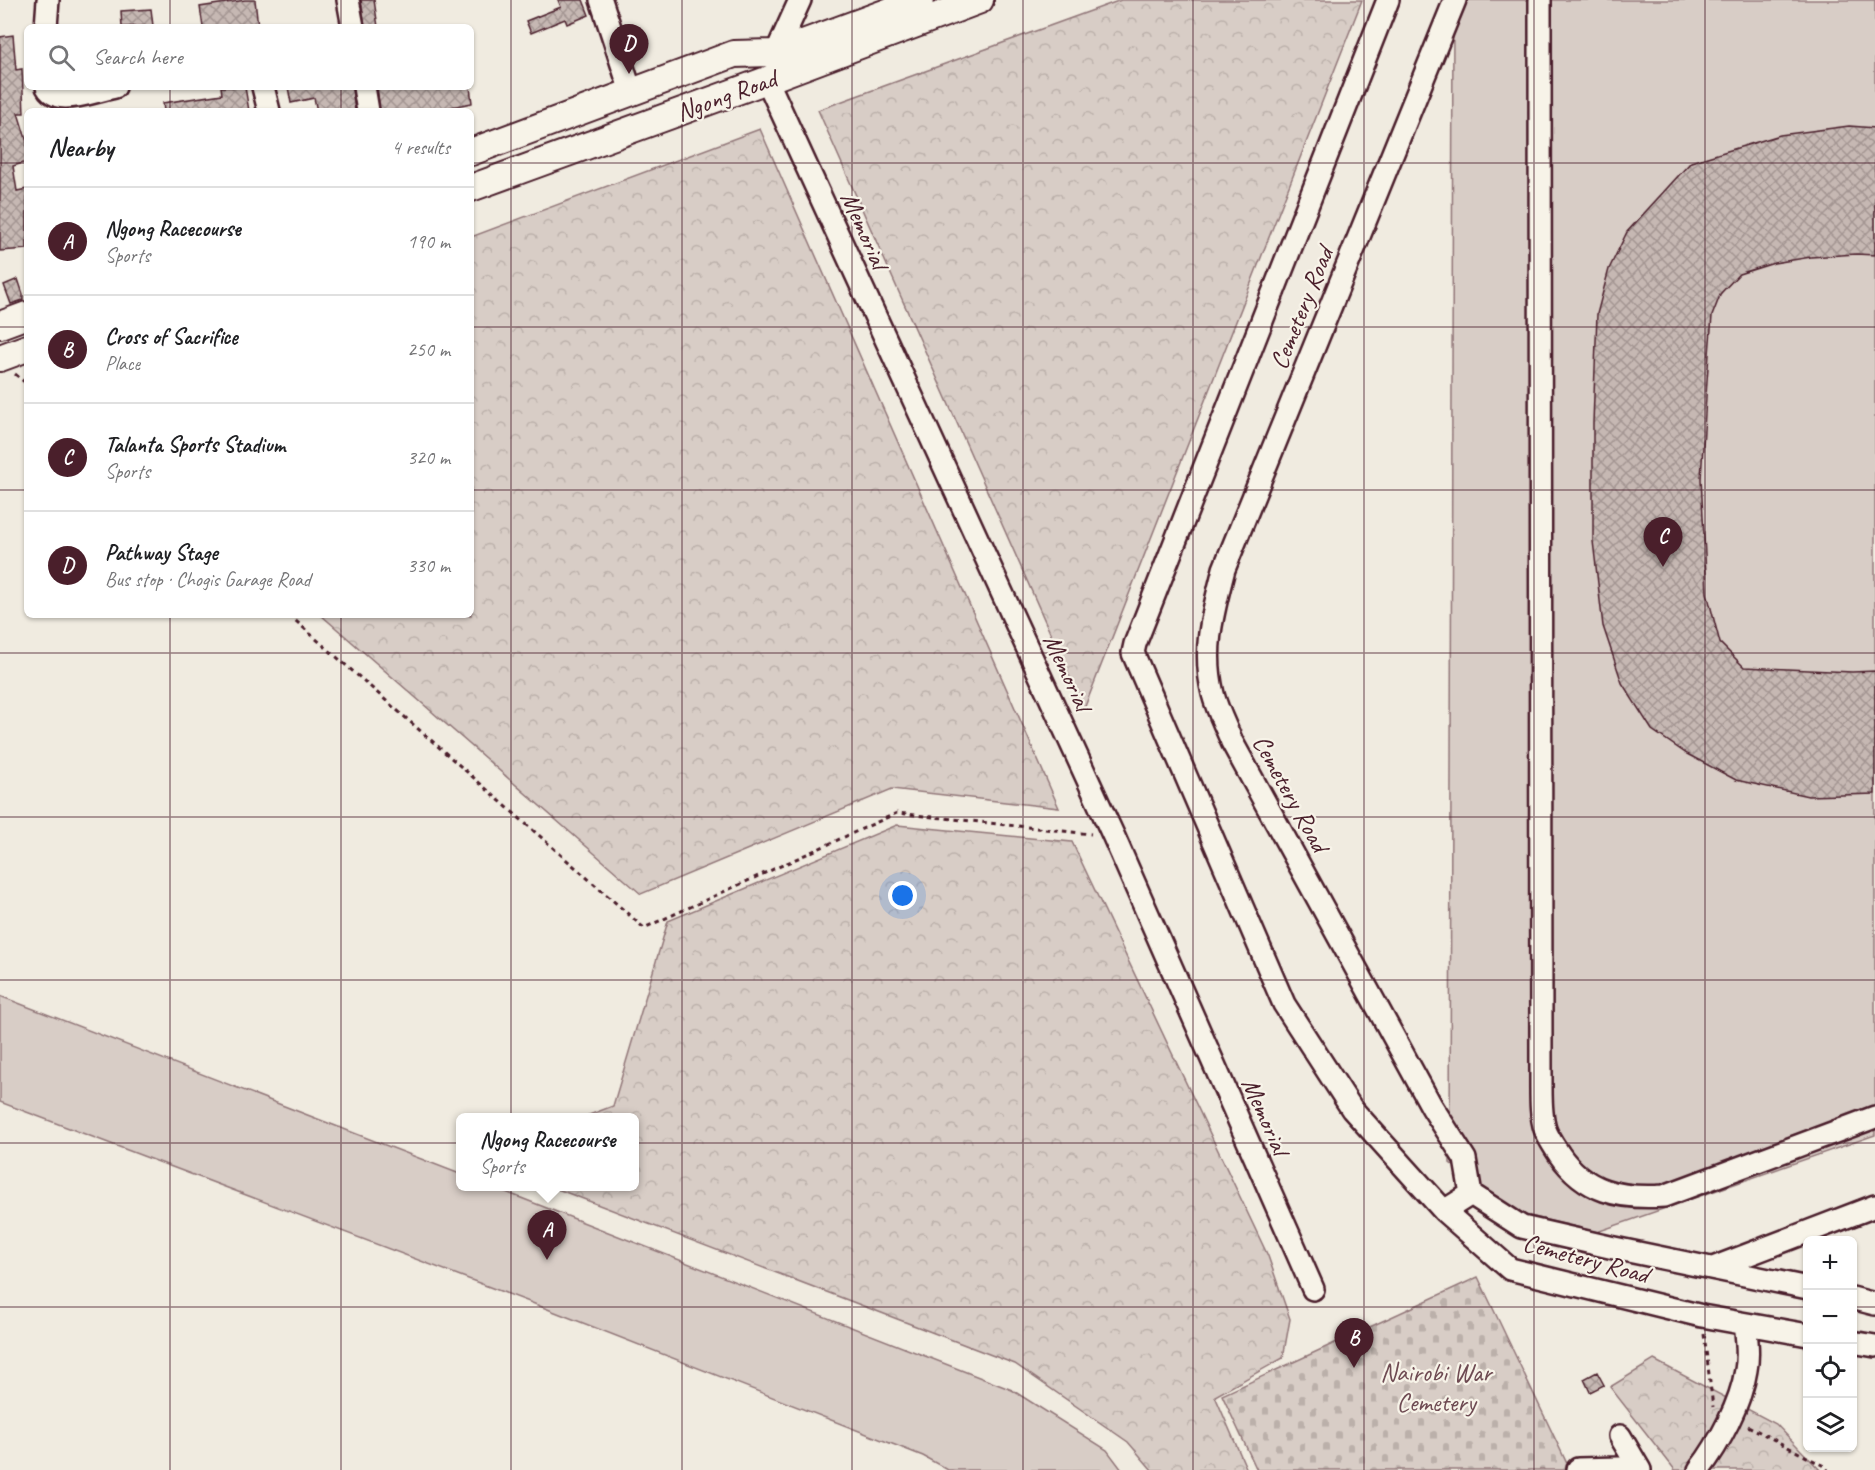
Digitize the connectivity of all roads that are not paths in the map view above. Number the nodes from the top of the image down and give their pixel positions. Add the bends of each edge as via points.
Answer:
1 (48, 0) edge
2 (348, 0) edge
3 (601, 0) edge
4 (798, 0) edge
5 (920, 0) edge
6 (980, 0) edge
7 (1388, 0) edge
8 (1455, 0) edge
9 (1540, 0) edge
10 (46, 24) edge
11 (352, 24) edge
12 (776, 53) junction
13 (767, 80) junction
14 (48, 90) edge
15 (99, 90) edge
16 (264, 90) edge
17 (364, 90) edge
18 (631, 92) junction
19 (268, 108) edge
20 (368, 108) edge
21 (474, 151) edge
22 (474, 187) edge
23 (24, 316) edge
24 (0, 325) edge
25 (24, 349) edge
26 (0, 358) edge
27 (1875, 1117) edge
28 (1471, 1194) junction
29 (1875, 1206) edge
30 (1444, 1211) junction
31 (1712, 1268) junction
32 (1803, 1287) edge
33 (1313, 1289) dead end
34 (1857, 1299) edge
35 (1875, 1304) edge
36 (1745, 1324) junction
37 (1803, 1334) edge
38 (1857, 1343) edge
39 (1875, 1346) edge
40 (1620, 1436) dead end
41 (1578, 1469) edge
42 (1628, 1470) edge
43 (1640, 1470) edge
44 (1699, 1470) edge

1 - 10 street
2 - 11 street
3 - 18 street
4 - 12 street
5 - 12 main road, Ngong Road
6 - 13 main road, Ngong Road
7 - 30 street, Cemetery Road via 1133,653 1284,1004 1352,1109
8 - 28 street, Cemetery Road via 1224,569 1209,631 1209,667 1213,695 1232,742 1432,1107 1465,1159
9 - 27 street via 1541,1076 1545,1131 1566,1165 1584,1181 1599,1189 1642,1198 1664,1196
12 - 18 main road, Ngong Road via 734,54
13 - 22 main road, Ngong Road
13 - 33 street, Memorial via 1114,837
14 - 15 street via 57,96
16 - 19 street
17 - 20 street
18 - 21 main road, Ngong Road
23 - 24 main road
25 - 26 main road
28 - 30 street
28 - 31 street via 1522,1227
29 - 31 street
30 - 36 street, Cemetery Road via 1510,1269
31 - 32 street
34 - 35 street
36 - 37 street, Cemetery Road
36 - 44 street via 1748,1347 1739,1397 1712,1453
38 - 39 street
40 - 43 street
41 - 42 street

